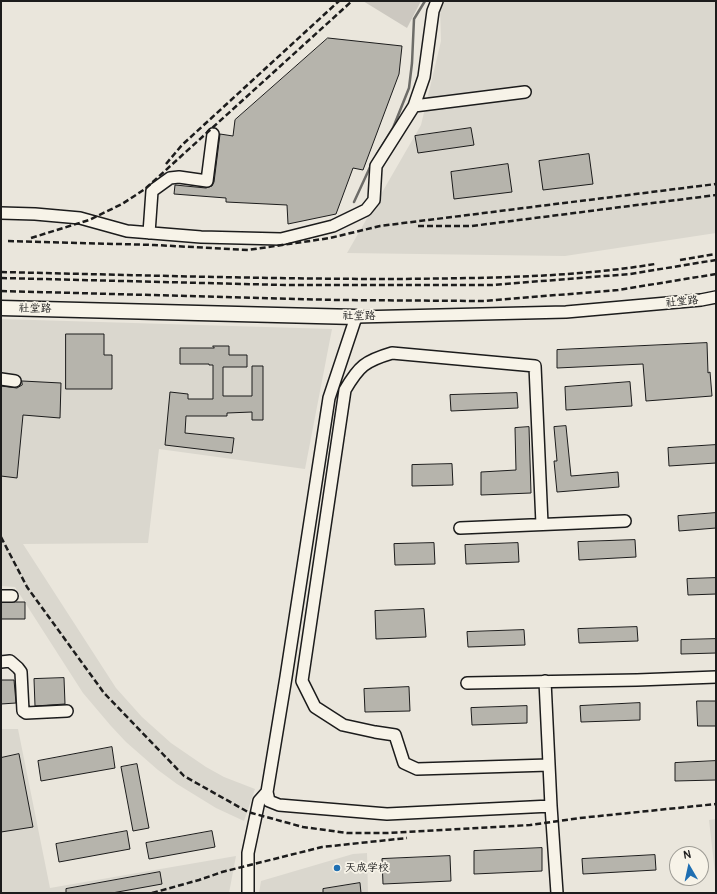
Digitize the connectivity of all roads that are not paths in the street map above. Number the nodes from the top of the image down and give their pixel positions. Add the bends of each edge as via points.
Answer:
1 (437, 1) edge
2 (525, 92) dead end
3 (414, 106) junction
4 (213, 134) dead end
5 (1, 213) edge
6 (149, 233) junction
7 (716, 297) edge
8 (1, 308) edge
9 (356, 317) junction
10 (1, 379) edge
11 (15, 381) dead end
12 (625, 521) dead end
13 (542, 524) junction
14 (460, 528) dead end
15 (1, 662) edge
16 (716, 677) edge
17 (545, 681) junction
18 (467, 682) dead end
19 (67, 711) dead end
20 (549, 765) junction
21 (267, 792) junction
22 (551, 806) junction
23 (248, 893) edge
24 (557, 893) edge

1 - 3 street via 432,11 424,77
2 - 3 street
3 - 6 street via 376,166 374,200 366,210 333,226 281,239 201,238
4 - 6 street via 207,181 170,178 152,191
5 - 6 street via 80,218 127,231
7 - 9 street, 社堂路 via 566,312
8 - 9 main road, 社堂路
9 - 21 street via 329,398
10 - 11 street
12 - 13 street
13 - 14 street
13 - 20 street via 535,366 392,353 372,359 355,373 345,390 302,681 315,707 342,725 395,735 404,763 417,769
15 - 19 street via 10,661 21,672 23,711
16 - 17 street
17 - 18 street
17 - 20 street
20 - 22 street
21 - 22 street via 268,801 279,805 387,814
21 - 23 street via 259,801 248,853
22 - 24 street

